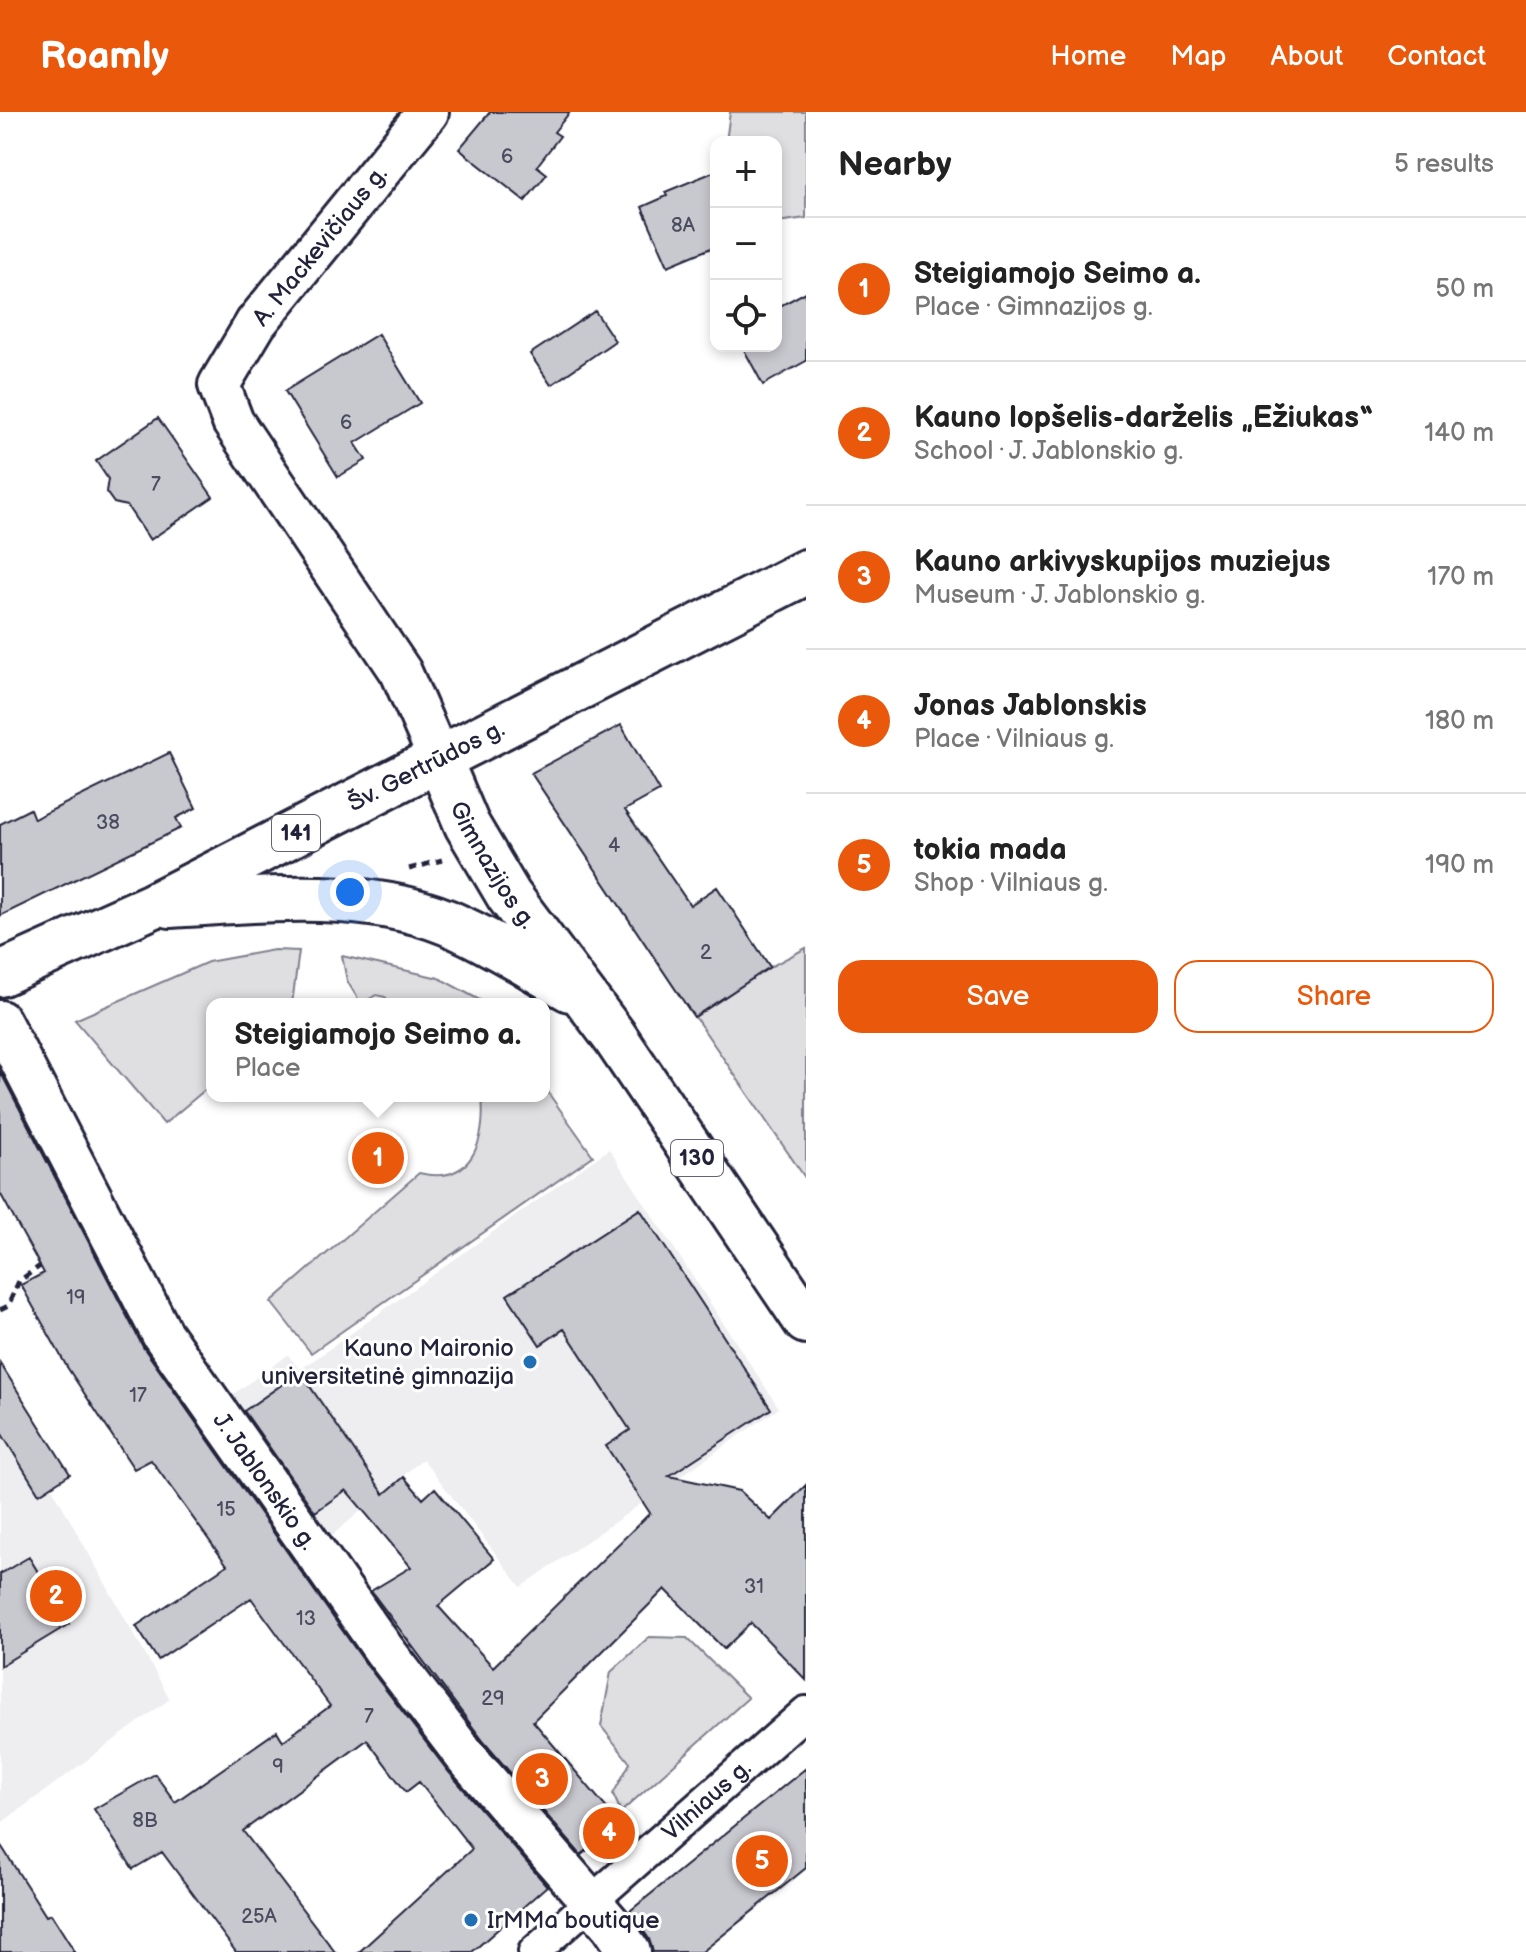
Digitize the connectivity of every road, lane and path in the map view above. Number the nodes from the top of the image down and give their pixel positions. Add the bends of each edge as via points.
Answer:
1 (428, 112) edge
2 (219, 385) joint
3 (806, 572) edge
4 (439, 759) junction
5 (152, 906) junction
6 (0, 974) edge
7 (585, 998) junction
8 (0, 1021) edge
9 (40, 1266) dead end
10 (0, 1310) edge
11 (806, 1321) edge
12 (806, 1712) edge
13 (591, 1901) junction
14 (534, 1952) edge
15 (630, 1952) edge

1 - 2 street, A. Mackevičiaus g. via 256,323
2 - 4 street, Gimnazijos g. via 233,422 401,672
3 - 4 main road, Šv. Gertrūdos g. / 141
4 - 5 main road, Šv. Gertrūdos g. / 141
4 - 7 main road, Gimnazijos g. / 130 via 495,873
5 - 6 main road, Šv. Gertrūdos g. / 141
5 - 7 main road via 348,901 417,913 461,928
7 - 11 main road, Gimnazijos g. / 130
8 - 13 street, J. Jablonskio g. via 171,1347 384,1650 466,1757
9 - 10 path via 19,1281 8,1306
12 - 13 street, Vilniaus g.
13 - 14 street, Vilniaus g.
13 - 15 street, J. Jablonskio g.

